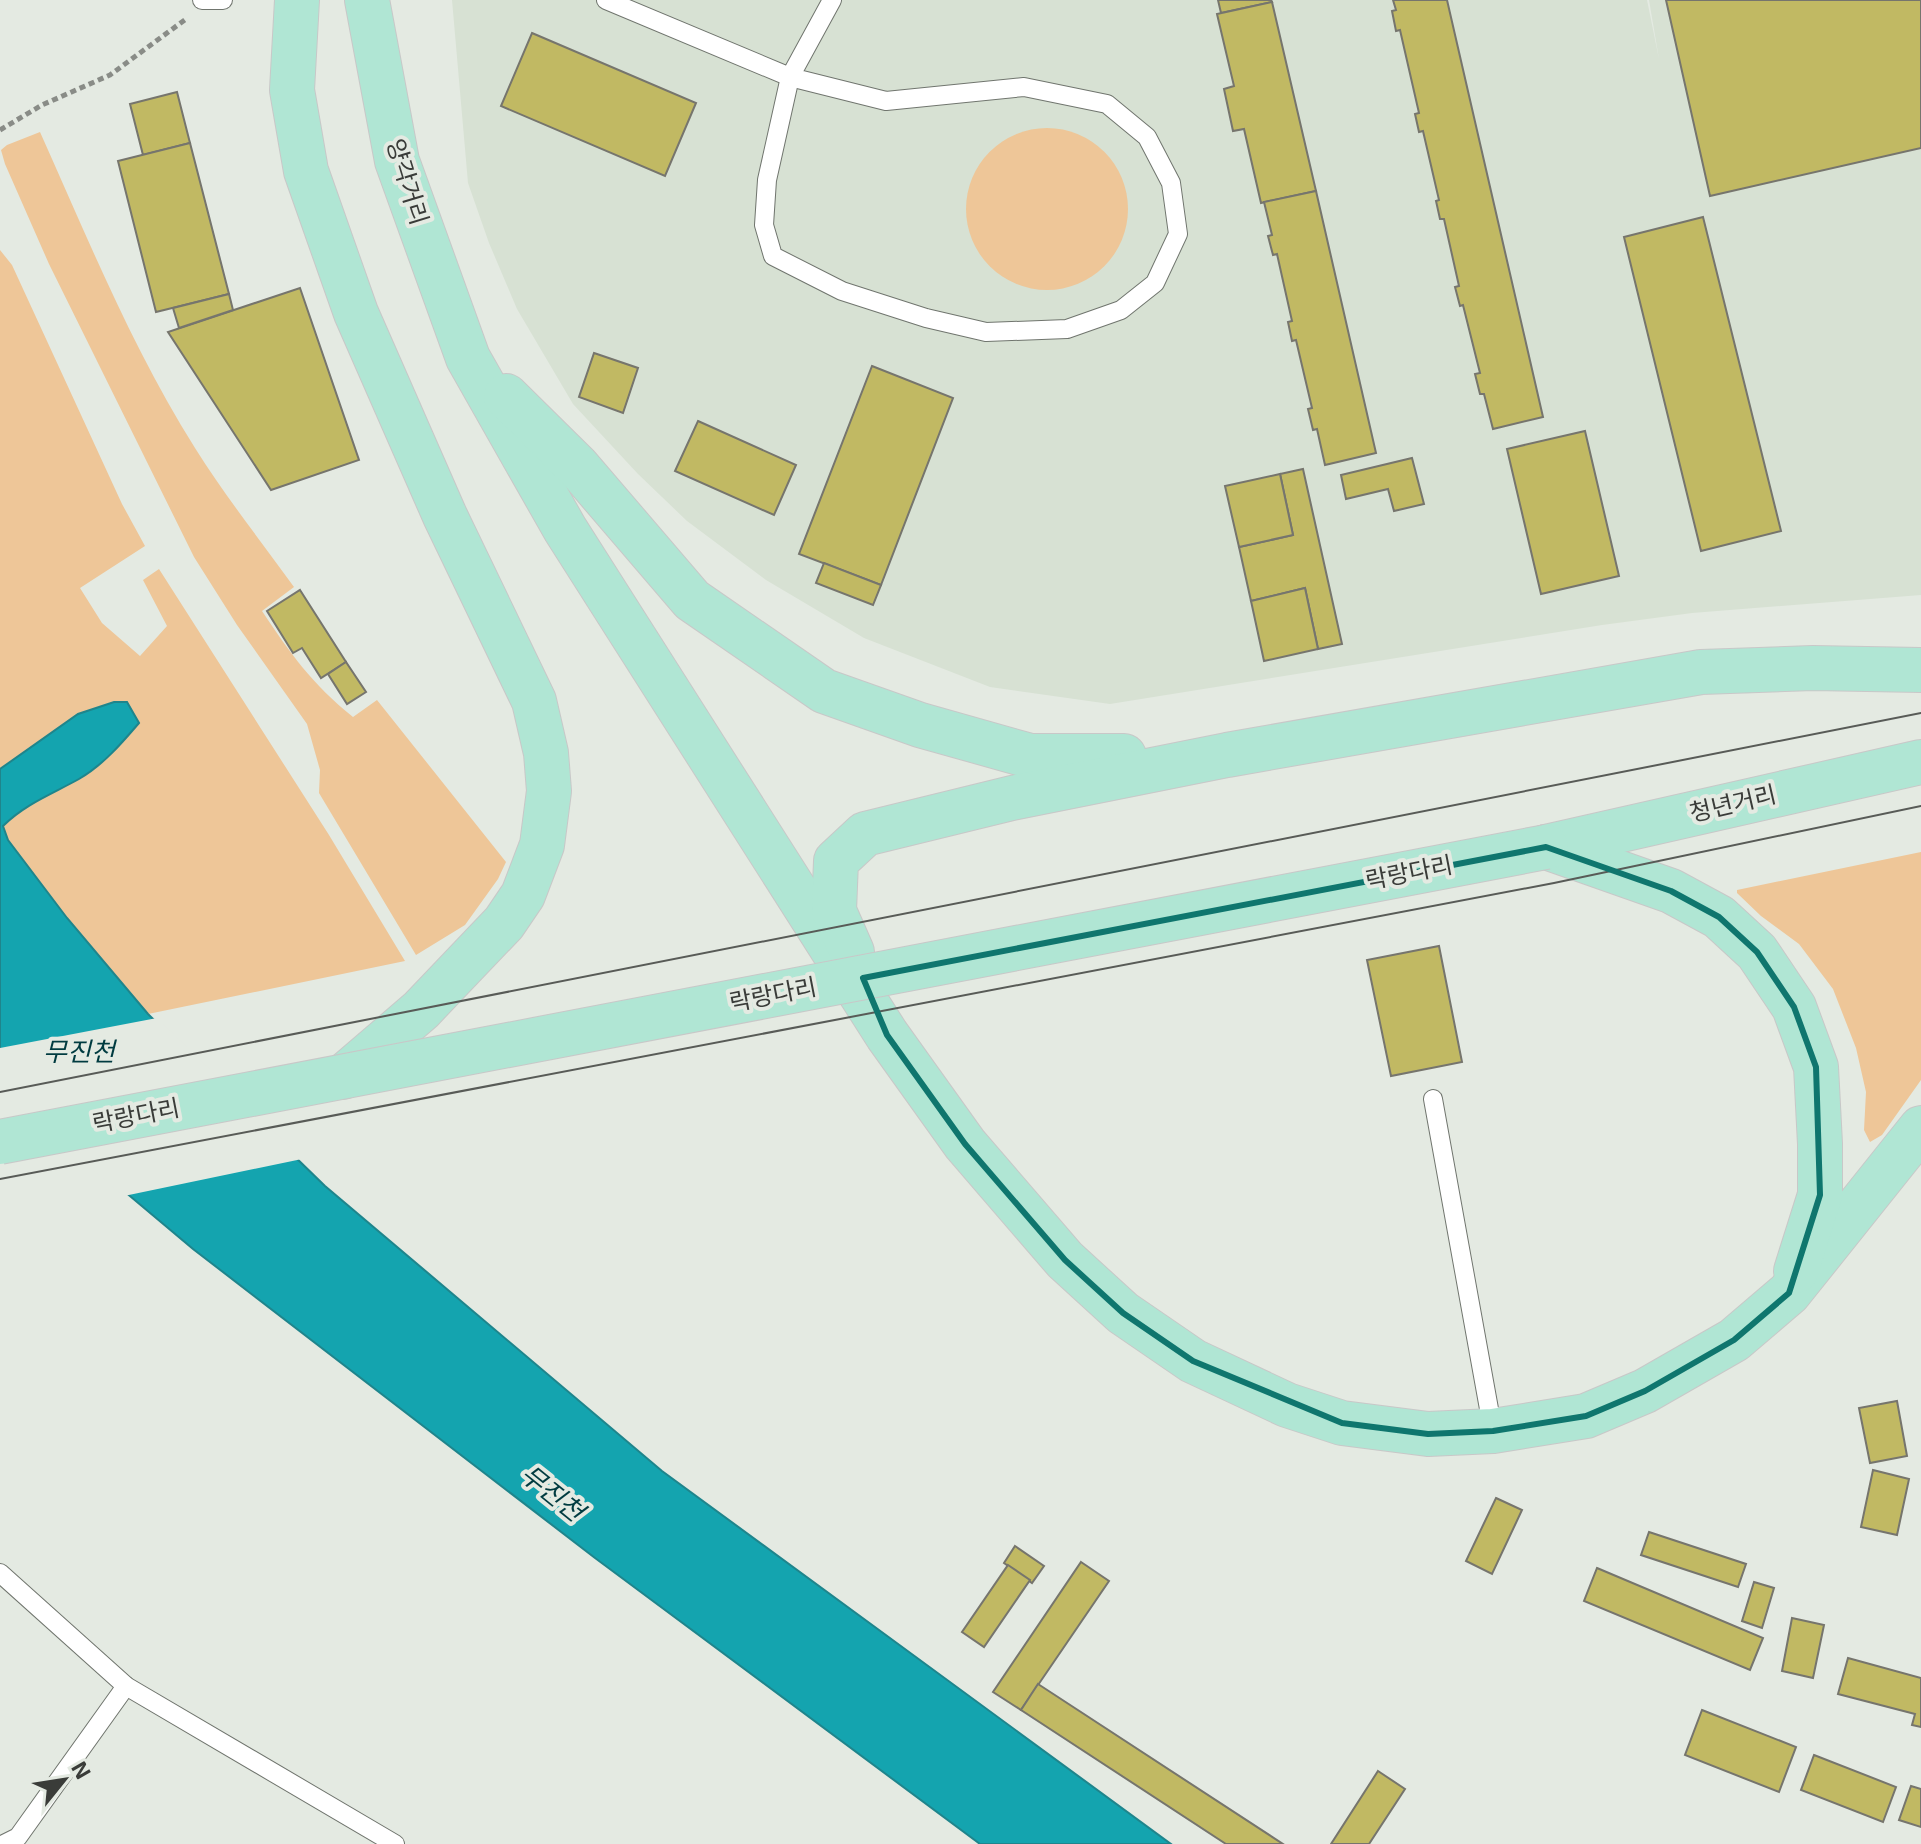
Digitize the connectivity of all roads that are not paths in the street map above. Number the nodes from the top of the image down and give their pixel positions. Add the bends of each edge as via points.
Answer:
1 (367, 0) edge
2 (606, 0) edge
3 (832, 0) edge
4 (296, 9) edge
5 (790, 77) junction
6 (468, 358) junction
7 (1921, 670) edge
8 (1227, 755) junction
9 (1921, 762) edge
10 (1546, 847) junction
11 (887, 1035) junction
12 (343, 1077) junction
13 (1433, 1099) dead end
14 (1921, 1128) edge
15 (0, 1142) edge
16 (1789, 1293) junction
17 (1493, 1431) junction
18 (0, 1573) edge
19 (126, 1686) junction
20 (4, 1844) edge
21 (395, 1844) edge

1 - 6 main road, 양각거리 via 397,161
2 - 5 lane
3 - 5 lane
4 - 12 main road via 292,90 306,171 356,313 534,701 549,791 542,845 523,895 504,923 421,1010
5 - 5 lane via 767,180 764,225 773,256 842,291 986,332 1067,329 1121,310 1155,283 1178,234 1171,183 1147,137 1107,104 1024,87 886,101
6 - 8 main road via 578,467 692,600 824,691 1030,756
6 - 11 main road, 양각거리 via 573,542
7 - 8 main road via 1701,672
8 - 11 main road via 865,834 836,861 834,911
9 - 10 main road, 청년거리
10 - 12 main road, 락랑다리, bridge
10 - 16 main road via 1671,891 1719,917 1757,952 1794,1007 1816,1067 1820,1195
11 - 17 main road via 965,1144 1065,1260 1123,1313 1193,1361 1287,1405 1342,1423 1428,1434
12 - 15 main road, 락랑다리, bridge
13 - 17 lane
14 - 16 main road
16 - 17 main road via 1734,1340 1645,1391 1586,1416
18 - 19 lane
19 - 20 lane via 18,1837
19 - 21 lane

